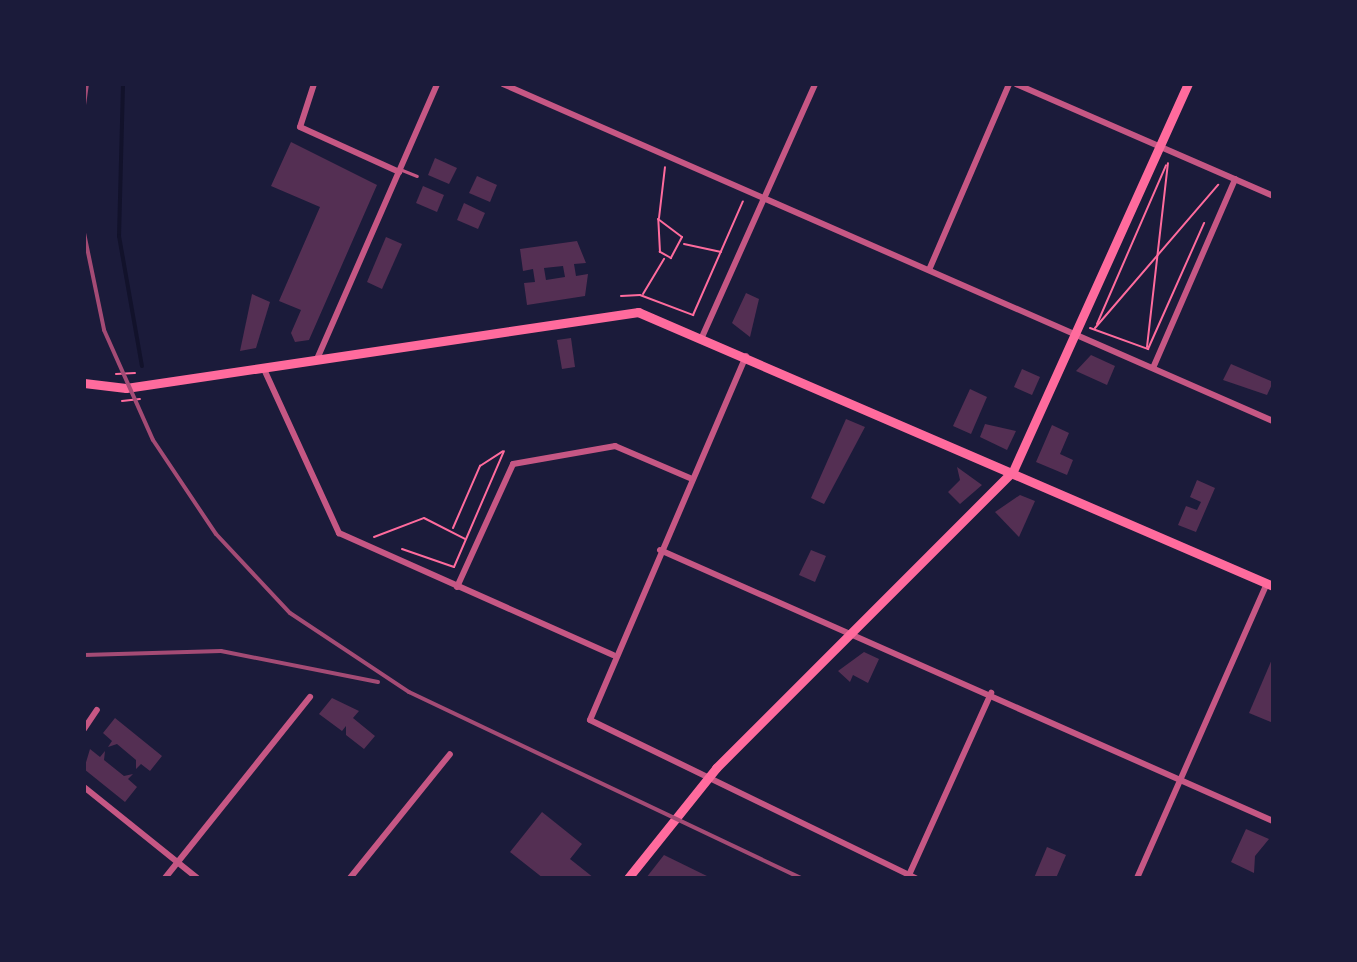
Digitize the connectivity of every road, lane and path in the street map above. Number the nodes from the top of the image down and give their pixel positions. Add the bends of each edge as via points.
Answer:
1 (314, 84) edge
2 (437, 84) edge
3 (503, 84) edge
4 (815, 84) edge
5 (1009, 84) edge
6 (1016, 84) edge
7 (1188, 84) edge
8 (1161, 147) junction
9 (650, 160) dead end
10 (1168, 160) junction
11 (665, 166) junction
12 (1180, 167) dead end
13 (399, 171) junction
14 (677, 171) dead end
15 (417, 176) dead end
16 (1235, 179) junction
17 (1273, 196) edge
18 (764, 198) junction
19 (740, 199) dead end
20 (1212, 204) dead end
21 (659, 218) junction
22 (1206, 218) dead end
23 (683, 244) junction
24 (723, 252) junction
25 (1157, 256) junction
26 (665, 257) junction
27 (929, 270) junction
28 (621, 296) dead end
29 (642, 296) junction
30 (1092, 330) junction
31 (1077, 335) junction
32 (702, 337) junction
33 (1146, 350) junction
34 (746, 356) junction
35 (317, 359) junction
36 (263, 367) junction
37 (1153, 368) junction
38 (84, 383) edge
39 (1273, 421) edge
40 (1013, 471) junction
41 (692, 479) junction
42 (453, 528) junction
43 (365, 533) dead end
44 (374, 537) junction
45 (466, 539) junction
46 (660, 550) junction
47 (1270, 585) edge
48 (457, 587) junction
49 (853, 633) junction
50 (613, 655) junction
51 (991, 693) junction
52 (310, 697) dead end
53 (97, 710) dead end
54 (84, 729) edge
55 (450, 754) dead end
56 (1182, 776) junction
57 (705, 780) junction
58 (84, 787) edge
59 (1273, 821) edge
60 (177, 862) junction
61 (913, 877) edge
62 (165, 878) edge
63 (197, 878) edge
64 (350, 878) edge
65 (628, 878) edge
66 (1137, 878) edge

1 - 13 street via 299,125
2 - 13 street
3 - 18 street
4 - 18 street
5 - 27 street
6 - 8 street
7 - 8 main road
8 - 16 street
8 - 31 main road
9 - 11 path
10 - 12 path
10 - 25 path
10 - 30 path
11 - 14 path
11 - 21 path
13 - 15 lane
13 - 35 street
16 - 17 street
16 - 37 street
18 - 27 street
18 - 32 street
19 - 24 path via 744,205
20 - 25 path via 1217,184
21 - 23 path via 678,228
21 - 26 path
22 - 33 path
23 - 24 path
23 - 26 path
24 - 29 path via 697,313 686,317
25 - 30 path
25 - 33 path
26 - 29 path
27 - 31 street
28 - 29 path
30 - 33 path
31 - 37 street
31 - 40 main road
32 - 34 main road
32 - 35 main road via 628,312
34 - 40 main road
34 - 41 street
35 - 36 main road
36 - 38 main road via 126,388
36 - 48 street via 337,531
37 - 39 street
40 - 47 main road
40 - 49 main road
41 - 46 street
41 - 48 street via 615,446 511,466
42 - 44 path via 418,518
42 - 45 path
42 - 45 path via 480,466 504,451
43 - 44 path
44 - 45 path via 448,569
46 - 49 street
46 - 50 street
47 - 56 street
48 - 50 street
49 - 51 street
49 - 57 main road
50 - 57 street via 590,720
51 - 56 street
51 - 61 street
52 - 60 street
53 - 54 street
55 - 64 street
56 - 59 street
56 - 66 street
57 - 61 street
57 - 65 main road
58 - 60 street
60 - 62 street
60 - 63 street

